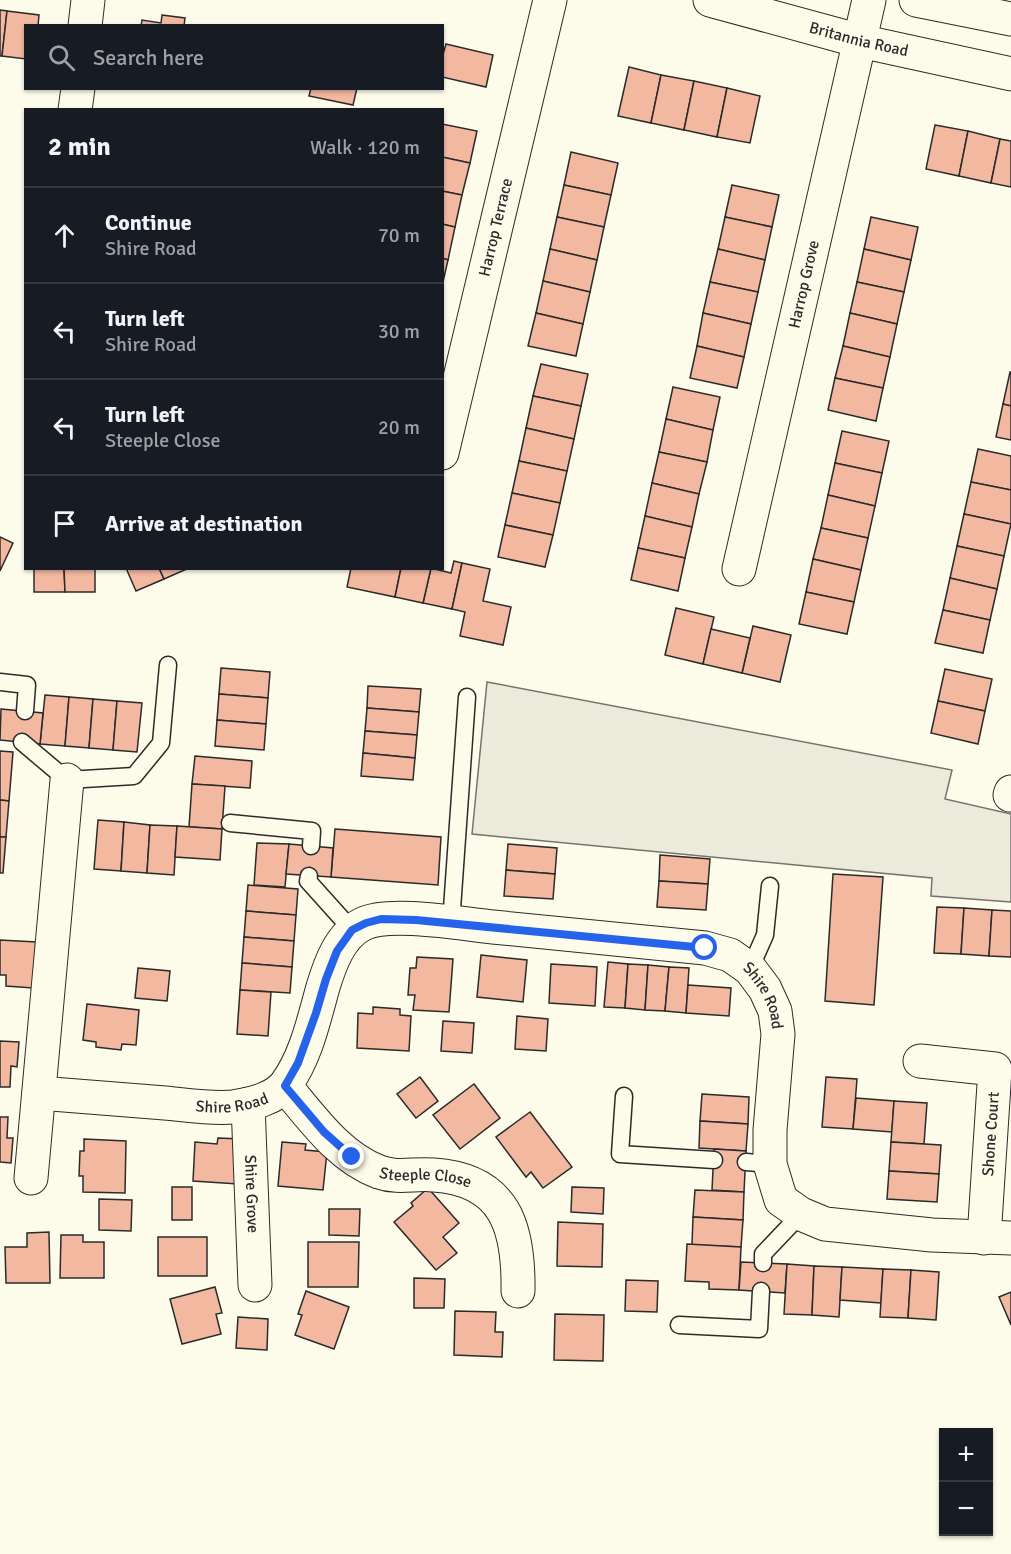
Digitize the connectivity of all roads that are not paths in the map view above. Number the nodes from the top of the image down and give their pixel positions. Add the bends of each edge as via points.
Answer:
1 (88, 0) edge
2 (550, 0) edge
3 (710, 0) edge
4 (869, 0) edge
5 (916, 0) edge
6 (1011, 19) edge
7 (85, 24) edge
8 (860, 41) junction
9 (1011, 74) edge
10 (78, 90) edge
11 (75, 108) edge
12 (444, 445) edge
13 (739, 569) dead end
14 (168, 665) dead end
15 (0, 682) edge
16 (467, 696) dead end
17 (24, 711) dead end
18 (22, 742) dead end
19 (67, 780) junction
20 (230, 823) dead end
21 (311, 846) dead end
22 (309, 876) dead end
23 (770, 886) dead end
24 (452, 923) junction
25 (352, 930) junction
26 (750, 969) junction
27 (920, 1061) dead end
28 (285, 1086) junction
29 (39, 1093) junction
30 (624, 1096) dead end
31 (248, 1104) junction
32 (714, 1160) dead end
33 (31, 1178) dead end
34 (801, 1214) junction
35 (998, 1238) edge
36 (763, 1263) dead end
37 (255, 1285) dead end
38 (518, 1292) dead end
39 (761, 1292) dead end
40 (679, 1325) dead end

1 - 7 street
2 - 12 street, Harrop Terrace
3 - 8 street, Britannia Road
4 - 8 street, Harrop Grove
5 - 6 street
8 - 9 street, Britannia Road
8 - 13 street, Harrop Grove
10 - 11 street
14 - 19 lane via 161,743 134,776
15 - 17 lane via 27,685
16 - 24 lane
18 - 19 lane
19 - 29 street
20 - 21 lane via 312,831
22 - 25 lane via 308,881
23 - 26 lane via 765,935
24 - 25 street, Shire Road via 381,919
24 - 26 street, Shire Road via 705,948 730,955
25 - 28 street, Shire Road via 337,951 298,1063
26 - 34 street, Shire Road via 776,1011 778,1034 770,1130 758,1163 781,1200
27 - 35 street, Shone Court via 995,1069
28 - 31 street, Shire Road
28 - 38 street, Steeple Close via 324,1132 352,1157 379,1172 401,1177 452,1176 479,1186 501,1205 515,1233
29 - 31 street, Shire Road via 202,1107
29 - 33 street
30 - 32 lane via 620,1154
31 - 37 street, Shire Grove
34 - 35 street via 825,1224 866,1229
34 - 36 lane via 763,1254
39 - 40 lane via 759,1329

